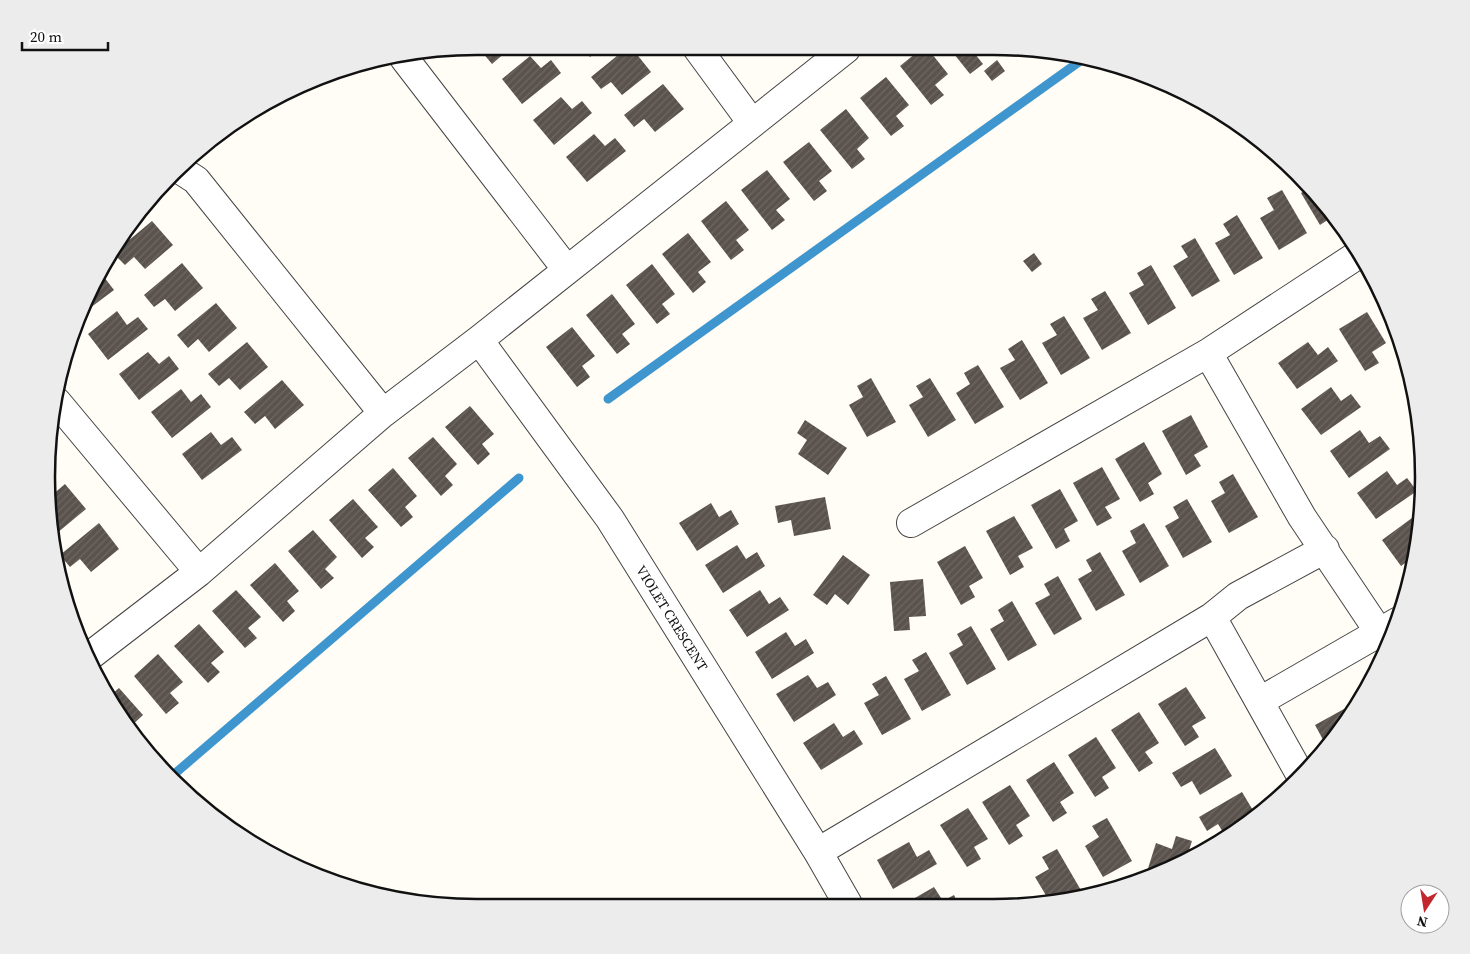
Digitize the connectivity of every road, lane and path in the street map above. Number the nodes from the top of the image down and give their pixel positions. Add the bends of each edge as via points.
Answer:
1 (702, 55) edge
2 (838, 55) edge
3 (407, 61) edge
4 (752, 122) junction
5 (185, 173) edge
6 (1353, 258) edge
7 (567, 270) junction
8 (479, 340) junction
9 (1208, 353) junction
10 (61, 407) edge
11 (383, 412) junction
12 (911, 523) dead end
13 (1325, 549) junction
14 (199, 572) junction
15 (1212, 617) junction
16 (1388, 625) edge
17 (1387, 627) edge
18 (94, 653) edge
19 (1260, 701) junction
20 (1297, 769) edge
21 (818, 852) junction
22 (845, 899) edge

1 - 4 street
2 - 4 street
3 - 7 street
4 - 7 street
5 - 11 street via 196,180
6 - 9 street
7 - 8 street
8 - 11 street
8 - 21 street, VIOLET CRESCENT via 610,519
9 - 12 street
9 - 13 street via 1302,517
10 - 14 street
11 - 14 street
13 - 15 street via 1238,596
13 - 16 street
14 - 18 street
15 - 19 street
15 - 21 street
17 - 19 street
19 - 20 street
21 - 22 street, VIOLET CRESCENT

